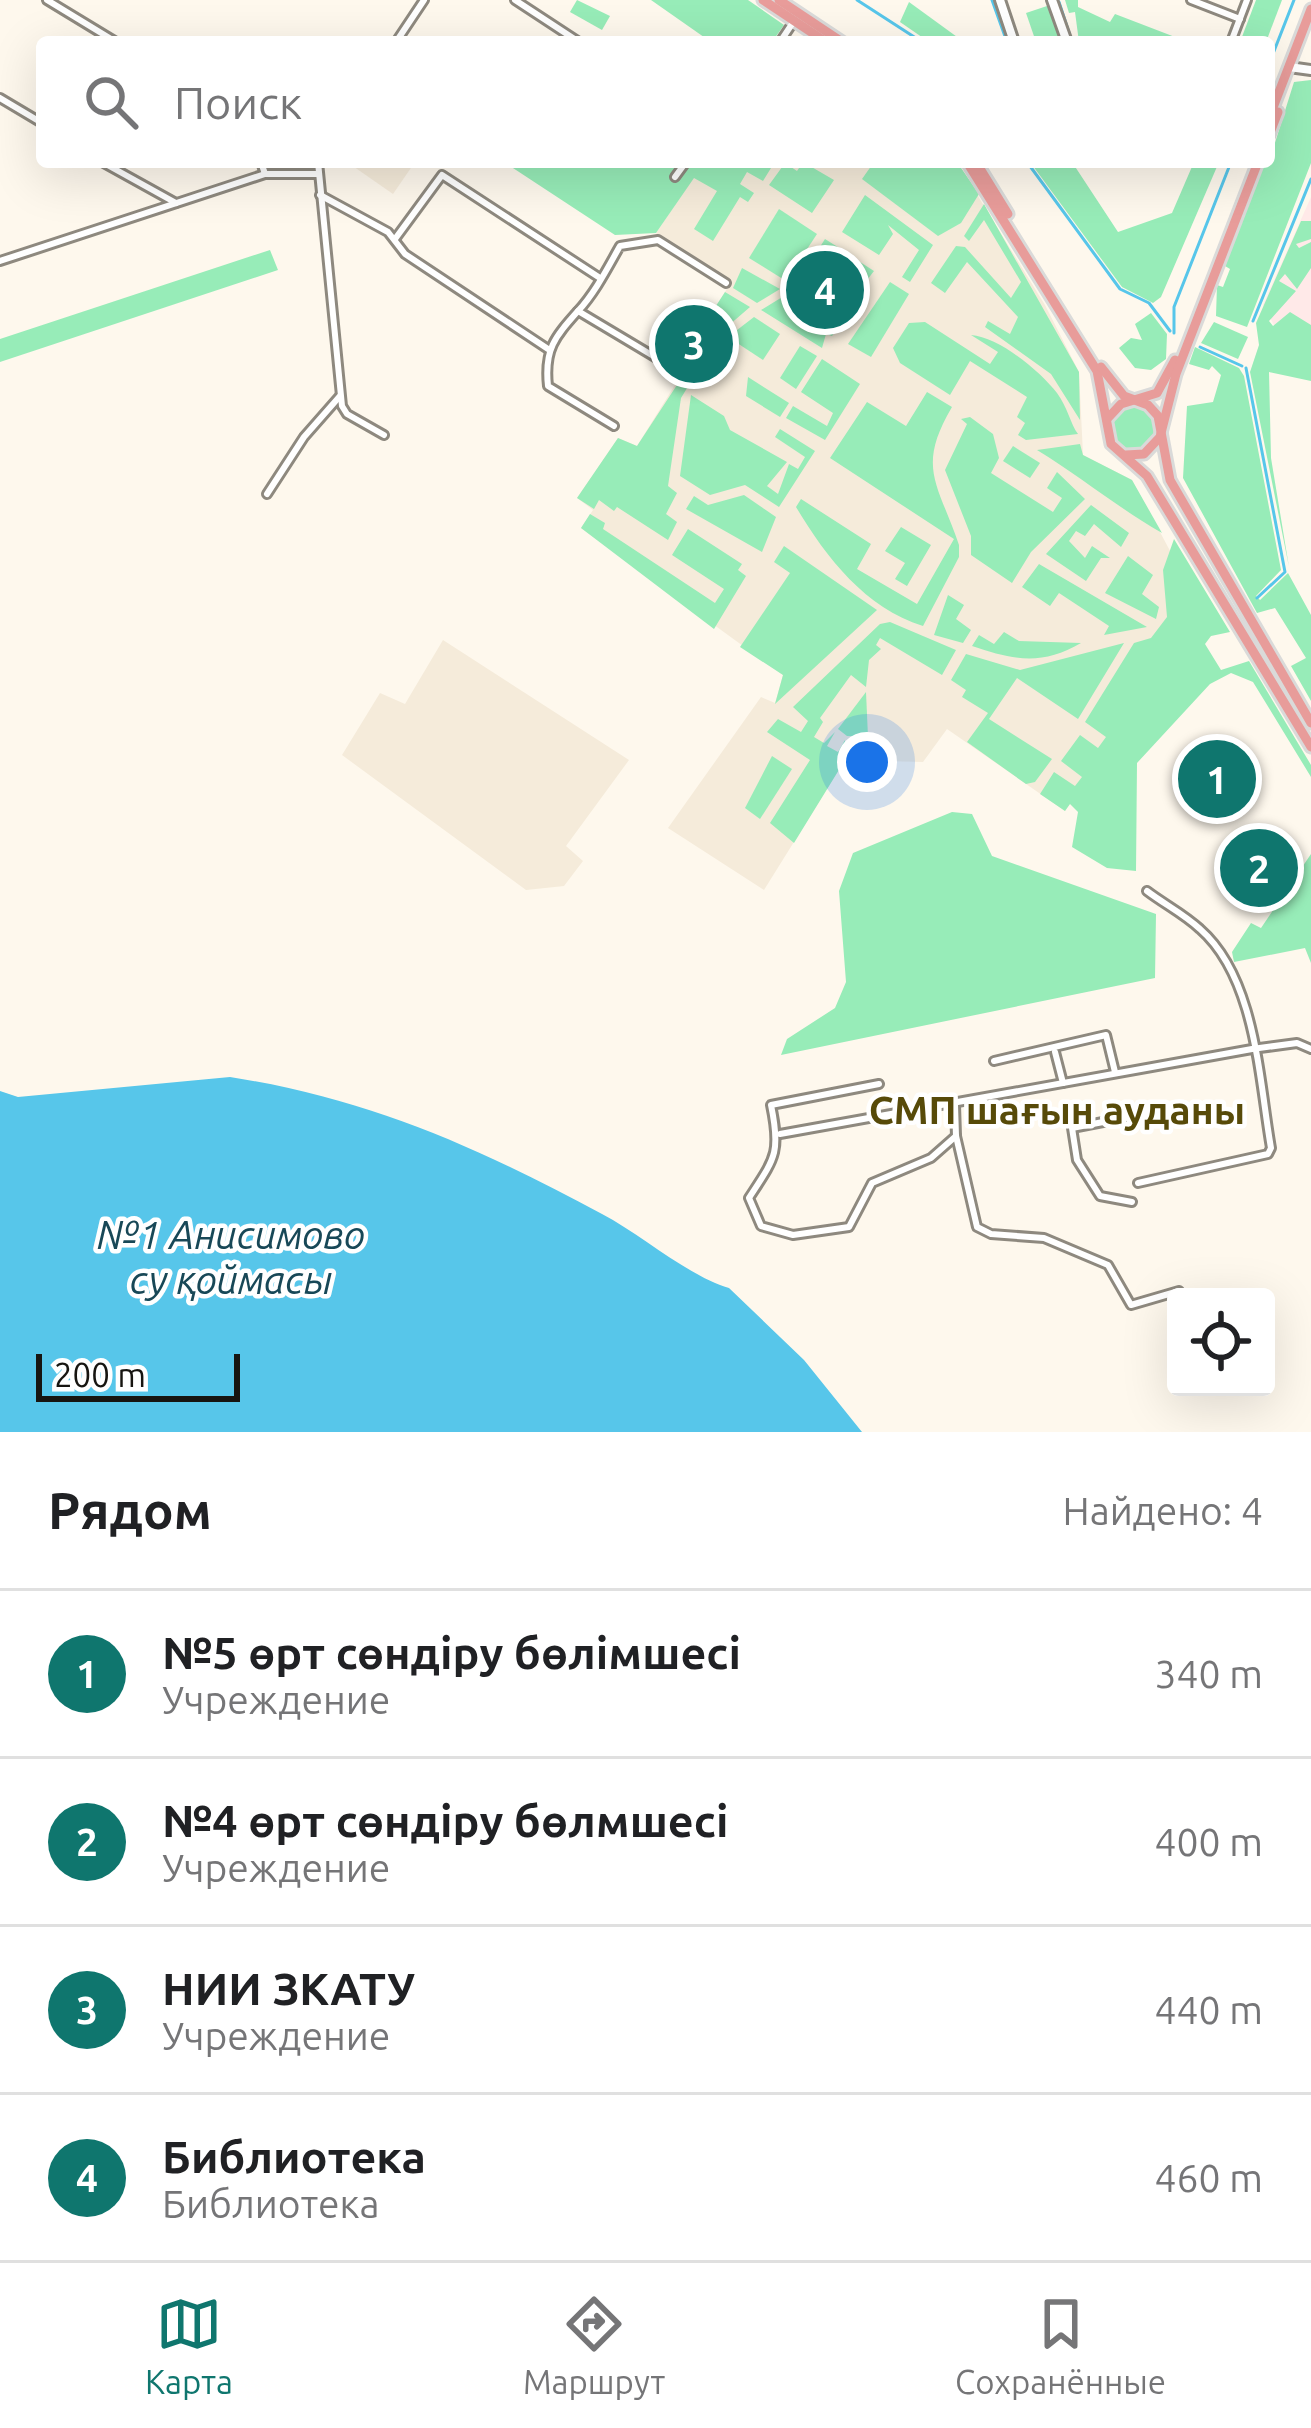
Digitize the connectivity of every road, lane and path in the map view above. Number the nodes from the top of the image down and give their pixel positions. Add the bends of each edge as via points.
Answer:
1 (47, 0) edge
2 (424, 0) edge
3 (515, 0) edge
4 (763, 0) edge
5 (779, 0) edge
6 (1000, 0) edge
7 (1052, 0) edge
8 (1191, 0) edge
9 (1247, 0) edge
10 (1311, 10) edge
11 (797, 17) junction
12 (1240, 19) junction
13 (1311, 26) edge
14 (106, 36) edge
15 (400, 36) edge
16 (570, 36) edge
17 (784, 36) edge
18 (819, 36) edge
19 (831, 36) edge
20 (1012, 36) edge
21 (1065, 36) edge
22 (1233, 36) edge
23 (1292, 68) junction
24 (1311, 70) edge
25 (0, 98) edge
26 (1275, 105) edge
27 (1275, 118) edge
28 (36, 119) edge
29 (112, 168) edge
30 (263, 168) edge
31 (318, 168) edge
32 (682, 168) edge
33 (978, 168) edge
34 (978, 168) edge
35 (1253, 168) edge
36 (1253, 168) edge
37 (265, 174) junction
38 (317, 174) junction
39 (675, 177) dead end
40 (320, 195) junction
41 (180, 204) junction
42 (395, 239) junction
43 (0, 261) edge
44 (600, 278) junction
45 (726, 283) dead end
46 (578, 311) junction
47 (548, 350) junction
48 (655, 357) dead end
49 (340, 396) junction
50 (1134, 401) junction
51 (1106, 424) junction
52 (614, 426) dead end
53 (1161, 431) junction
54 (384, 435) dead end
55 (1121, 453) junction
56 (267, 494) dead end
57 (1311, 723) edge
58 (1311, 746) edge
59 (1147, 891) dead end
60 (1252, 1049) junction
61 (1311, 1049) edge
62 (1055, 1051) junction
63 (994, 1061) dead end
64 (1116, 1072) junction
65 (1063, 1083) junction
66 (879, 1084) dead end
67 (955, 1105) junction
68 (1160, 1111) dead end
69 (780, 1134) junction
70 (956, 1136) junction
71 (1138, 1183) dead end
72 (1132, 1202) dead end
73 (1167, 1294) edge

1 - 14 street
2 - 15 street
3 - 16 street
4 - 11 main road
5 - 11 main road
6 - 20 main road
7 - 21 main road
8 - 12 street
9 - 12 street
10 - 23 main road
11 - 17 street
11 - 18 main road
11 - 19 main road
12 - 22 street
13 - 23 main road
23 - 24 main road
23 - 26 main road
23 - 27 main road
25 - 28 street
29 - 41 street
30 - 37 street
31 - 38 street
32 - 39 street
33 - 50 main road via 1106,375
34 - 51 main road via 1097,371
35 - 50 main road via 1166,380 1153,396
36 - 53 main road
37 - 38 street
37 - 41 street
38 - 40 street
40 - 42 street
40 - 49 street
41 - 43 street
42 - 44 street via 442,175
42 - 47 street via 405,254
44 - 45 street via 620,246 658,240
44 - 46 street
46 - 47 street
46 - 48 street
47 - 52 street via 548,386
49 - 54 street via 347,414
49 - 56 street
50 - 51 main road via 1116,407
50 - 53 main road via 1152,408
51 - 55 main road
53 - 55 main road via 1149,451
53 - 57 main road via 1170,480
55 - 58 main road via 1153,485
59 - 60 street via 1202,930 1228,964
60 - 61 street
60 - 64 street
60 - 71 street via 1271,1152
62 - 63 street
62 - 64 street via 1106,1035
62 - 65 street
64 - 65 street
65 - 67 street
66 - 69 street via 774,1103
67 - 69 street
67 - 70 street
68 - 72 street via 1072,1130 1077,1160 1100,1196
69 - 70 street via 750,1206 760,1226 793,1235 849,1227 872,1183 931,1158
70 - 73 street via 977,1227 1044,1238 1108,1265 1131,1304

